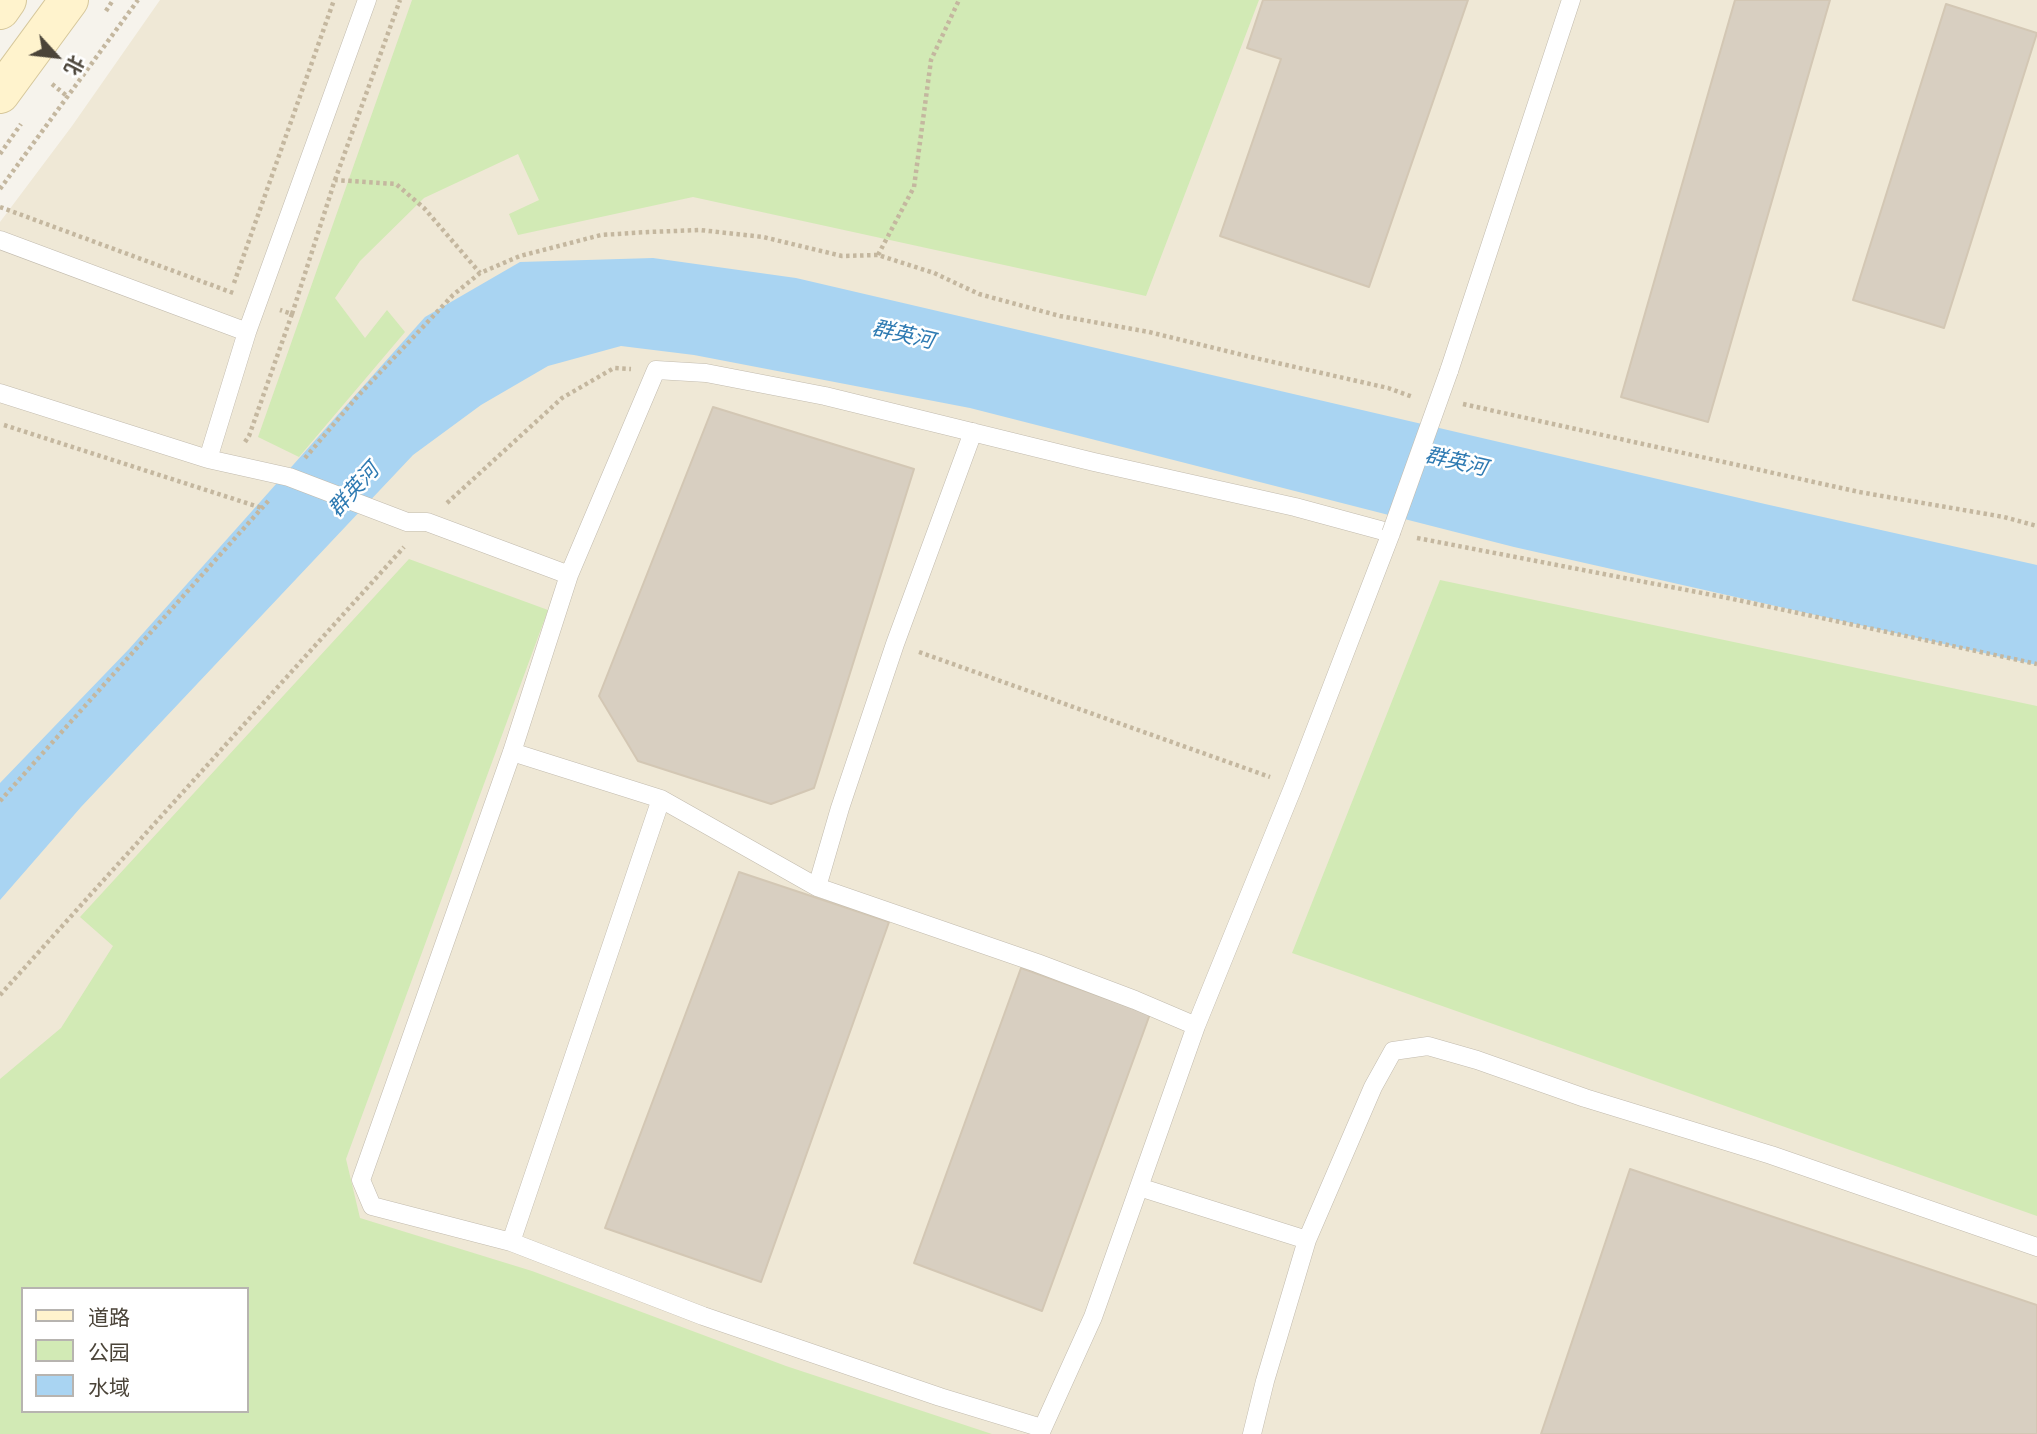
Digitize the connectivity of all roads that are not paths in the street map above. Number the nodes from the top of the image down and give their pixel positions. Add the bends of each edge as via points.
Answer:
1 (8, 0) edge
2 (69, 0) edge
3 (367, 0) edge
4 (1571, 0) edge
5 (0, 10) edge
6 (0, 94) edge
7 (0, 240) edge
8 (247, 332) junction
9 (0, 393) edge
10 (973, 432) junction
11 (208, 459) junction
12 (1391, 533) junction
13 (569, 575) junction
14 (512, 752) junction
15 (661, 799) junction
16 (817, 887) junction
17 (1196, 1026) junction
18 (1139, 1187) junction
19 (1307, 1240) junction
20 (511, 1241) junction
21 (2037, 1247) edge
22 (1041, 1431) edge
23 (1252, 1434) edge

1 - 5 street
2 - 6 street
3 - 8 lane
4 - 12 lane, bridge
7 - 8 lane
8 - 11 lane
9 - 11 lane
10 - 12 lane
10 - 13 lane via 825,396 706,373 656,370
10 - 16 lane via 895,644
11 - 13 lane via 289,477
12 - 17 lane
13 - 14 lane
14 - 15 lane
14 - 20 lane via 361,1180 372,1206
15 - 16 lane
15 - 20 lane
16 - 17 lane via 1037,963
17 - 18 lane
18 - 19 lane
18 - 22 lane via 1093,1317
19 - 21 lane via 1393,1051 1428,1046 1771,1155
19 - 23 lane
20 - 22 lane via 703,1317

